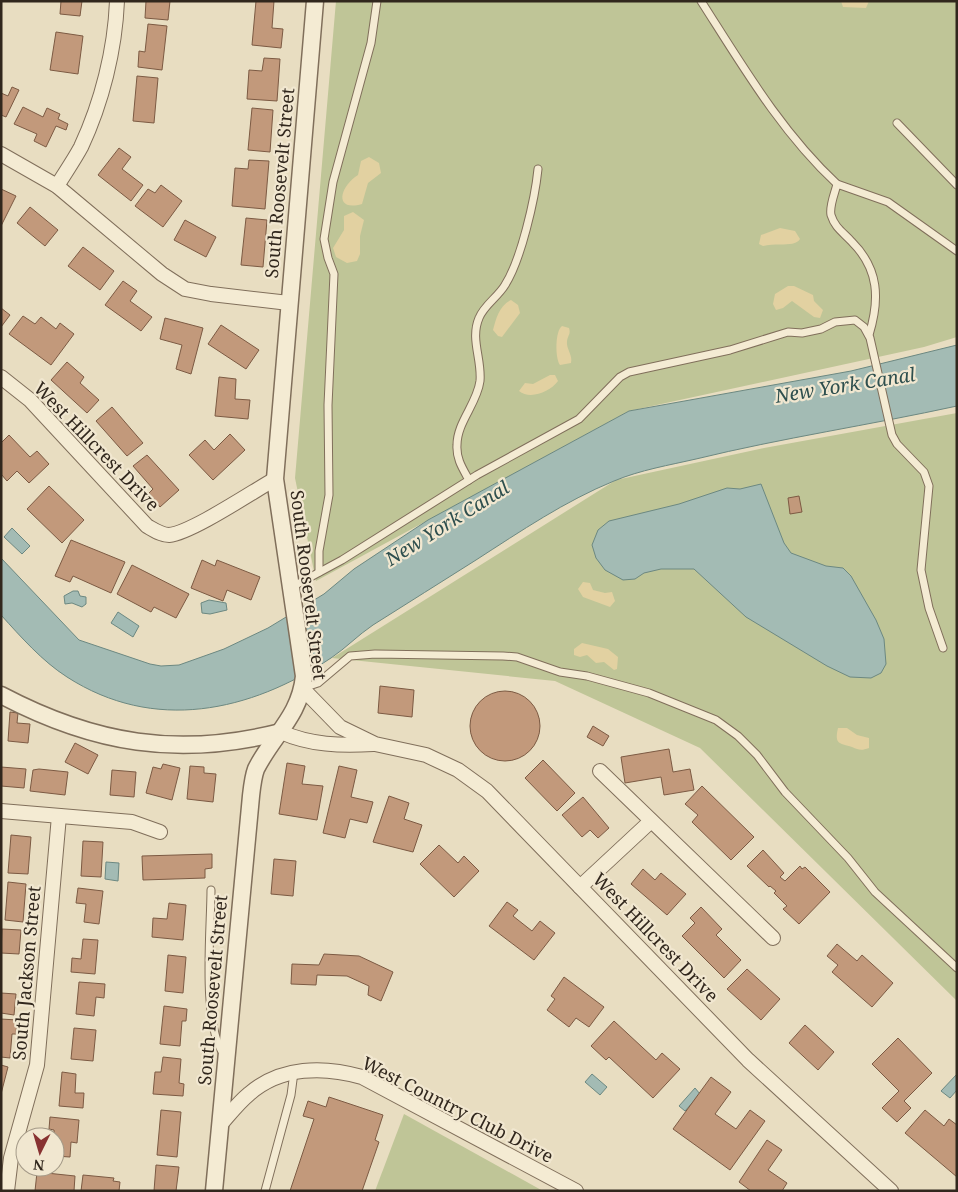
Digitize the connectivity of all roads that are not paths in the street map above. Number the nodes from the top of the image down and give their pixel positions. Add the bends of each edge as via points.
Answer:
1 (117, 1) edge
2 (315, 1) edge
3 (377, 1) edge
4 (701, 1) edge
5 (897, 123) dead end
6 (1, 154) edge
7 (538, 169) dead end
8 (837, 184) junction
9 (957, 185) edge
10 (57, 186) junction
11 (957, 251) edge
12 (289, 303) junction
13 (869, 335) junction
14 (1, 377) edge
15 (275, 479) junction
16 (469, 480) junction
17 (319, 572) junction
18 (292, 592) junction
19 (943, 648) dead end
20 (303, 682) junction
21 (1, 695) edge
22 (281, 732) junction
23 (375, 744) junction
24 (600, 771) dead end
25 (1, 811) edge
26 (59, 816) junction
27 (652, 821) junction
28 (160, 832) dead end
29 (580, 887) junction
30 (211, 890) dead end
31 (774, 938) dead end
32 (957, 968) edge
33 (225, 1057) junction
34 (294, 1071) junction
35 (220, 1125) junction
36 (7, 1191) edge
37 (214, 1191) edge
38 (265, 1191) edge
39 (576, 1191) edge
40 (890, 1191) edge

1 - 10 street via 107,70 92,119 80,148
2 - 12 street, South Roosevelt Street
3 - 17 lane via 371,43 333,182 324,239 334,274 328,405 329,495 319,551
4 - 8 lane via 762,97 811,160
5 - 9 lane
6 - 10 street
7 - 16 lane via 534,202 516,260 506,285 479,316 474,336 480,381 456,444 458,458
8 - 11 lane via 888,202
8 - 13 lane via 830,213 836,228 868,261 876,284 874,319
10 - 12 street via 162,274 185,289
12 - 15 street, South Roosevelt Street
13 - 16 lane via 855,320 835,322 821,329 788,332 730,350 629,372 579,419
13 - 19 lane via 889,426 897,444 928,479 930,495 921,570 928,608
14 - 15 street, West Hillcrest Drive via 30,400 156,532 166,535 186,530
15 - 18 street, South Roosevelt Street
16 - 17 lane
17 - 18 lane
18 - 20 street, South Roosevelt Street
20 - 22 street, South Roosevelt Street via 295,711
20 - 23 street, West Hillcrest Drive via 340,727
20 - 32 lane via 318,683 350,656 517,657 560,672 616,683 716,720 757,755 784,792 848,858 875,892
21 - 22 street via 78,730 150,745 252,739
22 - 23 street, West Hillcrest Drive via 299,740 343,746
22 - 33 street, South Roosevelt Street via 256,771 251,796
23 - 29 street, West Hillcrest Drive via 426,755 458,770 487,791
24 - 27 street
25 - 26 street
26 - 28 street via 132,822
26 - 36 street, South Jackson Street via 37,1066 11,1158
27 - 29 street
27 - 31 street
29 - 40 street, West Hillcrest Drive via 748,1060
30 - 33 lane via 212,1022 217,1047
33 - 35 street, South Roosevelt Street
34 - 35 street, West Country Club Drive via 249,1093
34 - 38 lane
34 - 39 street, West Country Club Drive via 319,1068 362,1077
35 - 37 street, South Roosevelt Street

